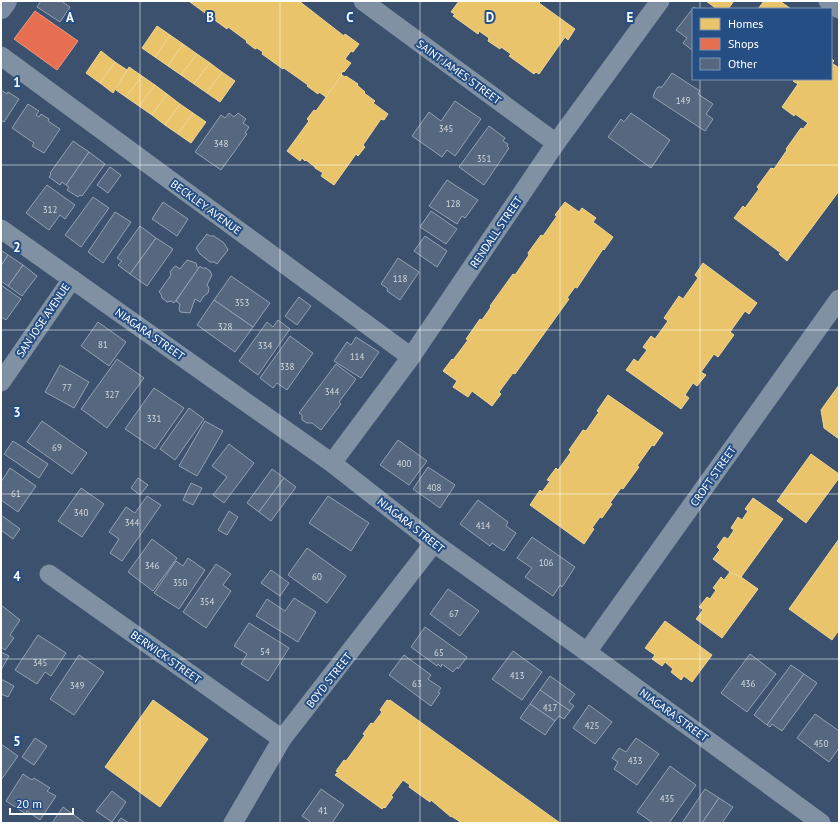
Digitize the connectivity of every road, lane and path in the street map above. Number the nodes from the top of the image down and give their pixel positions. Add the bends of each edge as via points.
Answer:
1 (6, 1) edge
2 (363, 1) edge
3 (660, 1) edge
4 (828, 1) edge
5 (1, 8) edge
6 (839, 10) edge
7 (1, 56) edge
8 (556, 143) junction
9 (1, 229) edge
10 (72, 279) junction
11 (839, 300) edge
12 (410, 357) junction
13 (1, 382) edge
14 (332, 464) junction
15 (434, 543) junction
16 (49, 574) dead end
17 (587, 652) junction
18 (282, 739) junction
19 (233, 823) edge
20 (821, 823) edge

1 - 5 street
2 - 8 street, SAINT JAMES STREET
3 - 8 street, RENDALL STREET
4 - 6 street
7 - 12 street, BECKLEY AVENUE
8 - 12 street, RENDALL STREET
9 - 10 street, NIAGARA STREET
10 - 13 street, SAN JOSE AVENUE
10 - 14 street, NIAGARA STREET
11 - 17 street, CROFT STREET
12 - 14 street, RENDALL STREET
14 - 15 street, NIAGARA STREET
15 - 17 street, NIAGARA STREET
15 - 18 street, BOYD STREET
16 - 18 street, BERWICK STREET
17 - 20 street, NIAGARA STREET
18 - 19 street, BOYD STREET

